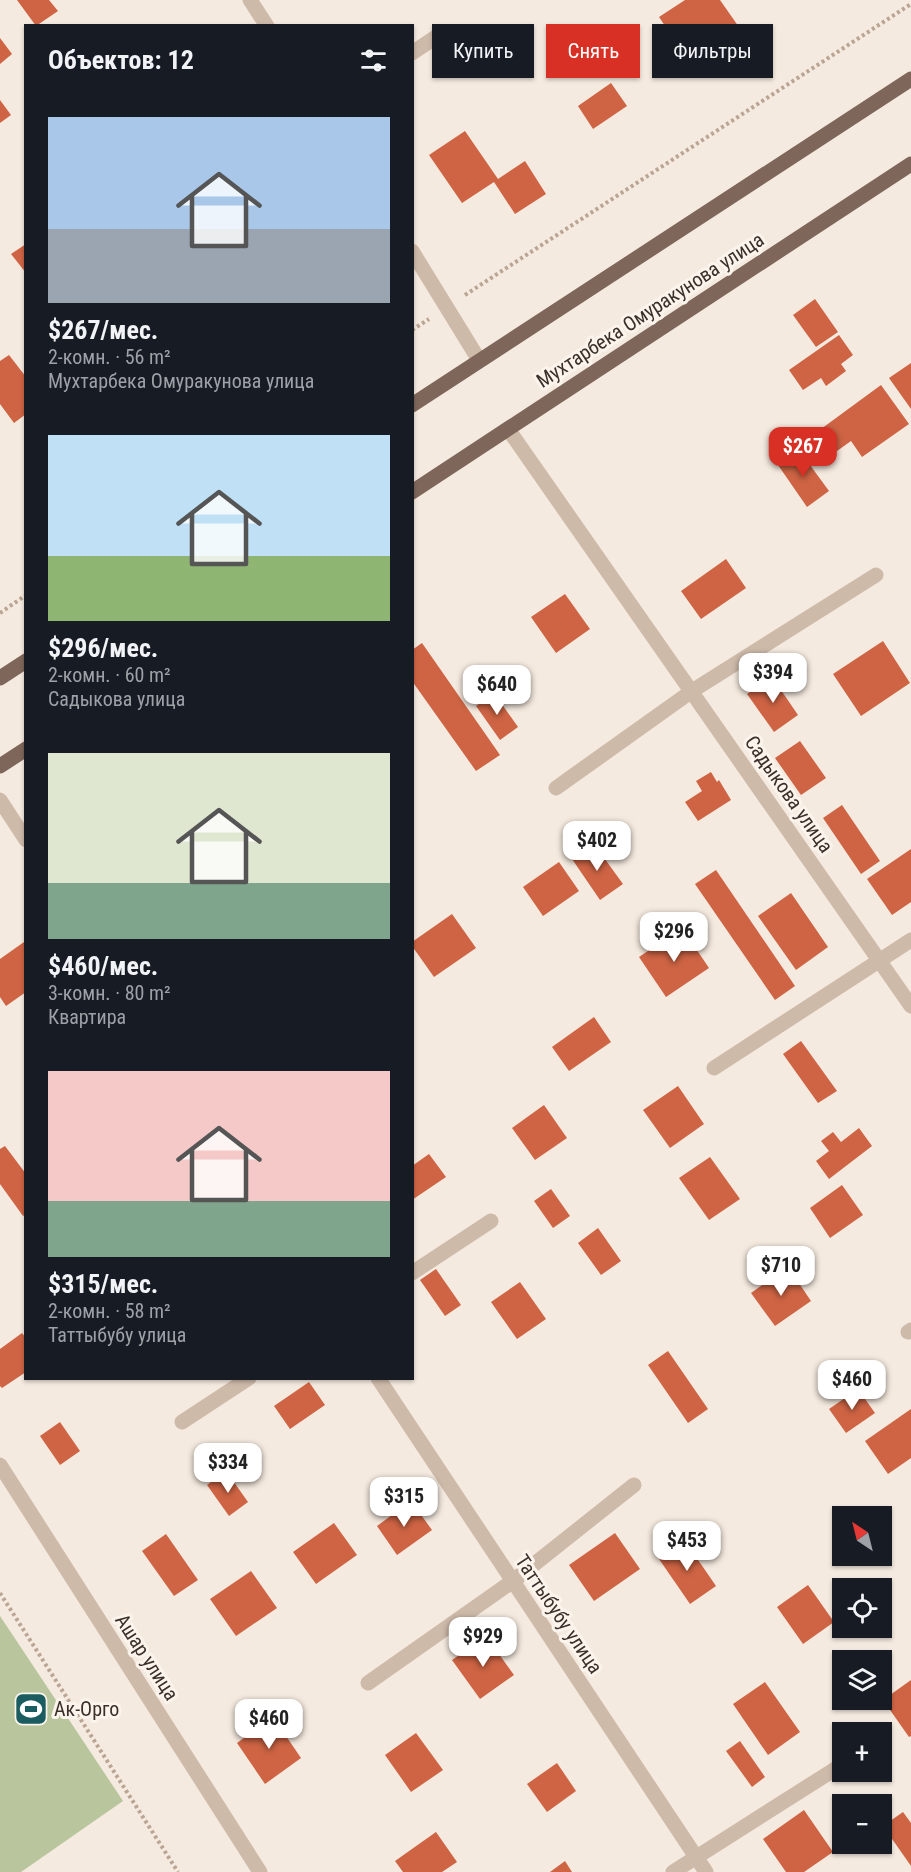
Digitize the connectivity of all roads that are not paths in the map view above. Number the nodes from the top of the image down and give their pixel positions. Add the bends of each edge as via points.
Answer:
1 (250, 0) edge
2 (266, 24) edge
3 (432, 40) edge
4 (414, 52) edge
5 (911, 79) edge
6 (911, 164) edge
7 (414, 254) edge
8 (479, 360) junction
9 (414, 404) edge
10 (508, 429) junction
11 (414, 491) edge
12 (876, 575) dead end
13 (24, 662) edge
14 (0, 678) edge
15 (692, 691) junction
16 (24, 750) edge
17 (0, 766) edge
18 (555, 788) dead end
19 (0, 800) edge
20 (24, 837) edge
21 (911, 940) edge
22 (880, 960) junction
23 (911, 1006) edge
24 (714, 1068) dead end
25 (491, 1221) dead end
26 (414, 1272) edge
27 (246, 1380) edge
28 (379, 1380) edge
29 (182, 1422) dead end
30 (0, 1465) edge
31 (634, 1485) dead end
32 (513, 1581) junction
33 (368, 1683) dead end
34 (832, 1771) edge
35 (696, 1857) junction
36 (260, 1872) edge
37 (673, 1872) edge
38 (706, 1872) edge

1 - 2 street
3 - 4 street
5 - 8 main road
6 - 10 main road, Мухтарбека Омуракунова улица
7 - 8 street
8 - 9 main road
10 - 11 main road, Мухтарбека Омуракунова улица
10 - 15 street, Садыкова улица
12 - 15 street
13 - 14 main road
15 - 18 street
15 - 22 street, Садыкова улица
16 - 17 main road
19 - 20 street
21 - 22 street
22 - 23 street, Садыкова улица
22 - 24 street
25 - 26 street
27 - 29 street
28 - 32 street, Таттыбубу улица
30 - 36 street, Ашар улица
31 - 32 street
32 - 33 street
32 - 35 street, Таттыбубу улица
34 - 35 street
35 - 37 street
35 - 38 street, Таттыбубу улица

